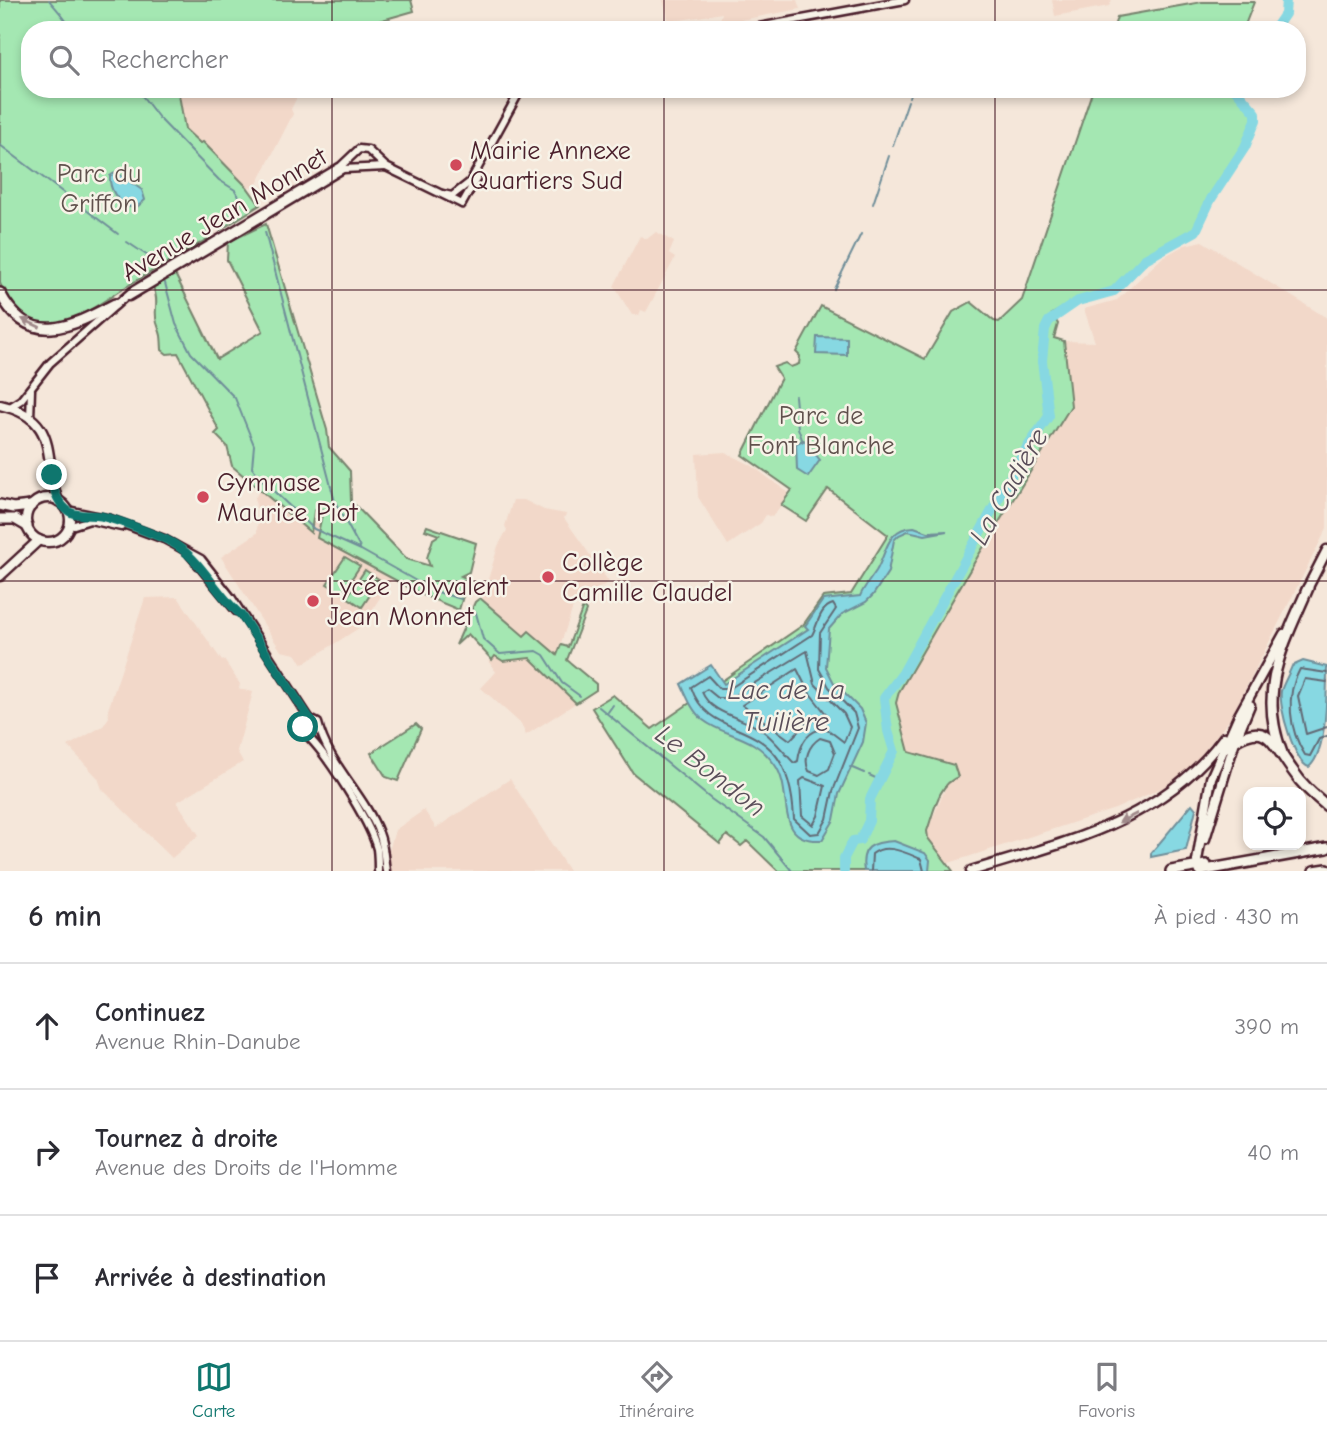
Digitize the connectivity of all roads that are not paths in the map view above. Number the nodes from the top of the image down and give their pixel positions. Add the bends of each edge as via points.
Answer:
1 (905, 0) edge
2 (791, 21) edge
3 (516, 98) edge
4 (488, 153) junction
5 (352, 156) junction
6 (373, 157) junction
7 (370, 166) junction
8 (357, 167) junction
9 (386, 167) junction
10 (470, 182) junction
11 (441, 194) junction
12 (452, 196) junction
13 (462, 204) junction
14 (256, 219) junction
15 (0, 293) edge
16 (115, 304) junction
17 (32, 385) junction
18 (0, 405) edge
19 (10, 407) junction
20 (30, 419) junction
21 (58, 501) junction
22 (0, 505) edge
23 (31, 506) junction
24 (67, 510) junction
25 (0, 519) edge
26 (27, 526) junction
27 (68, 527) junction
28 (144, 532) junction
29 (39, 540) junction
30 (1327, 550) edge
31 (0, 576) edge
32 (1308, 587) junction
33 (1272, 658) junction
34 (1238, 717) junction
35 (310, 719) junction
36 (320, 729) junction
37 (308, 736) junction
38 (1235, 741) junction
39 (1223, 749) junction
40 (1282, 753) junction
41 (1211, 778) junction
42 (1184, 780) junction
43 (1220, 791) junction
44 (1327, 806) edge
45 (1327, 848) edge
46 (1256, 860) junction
47 (1327, 869) edge
48 (378, 871) edge
49 (386, 871) edge
50 (971, 871) edge
51 (1171, 871) edge
52 (1200, 871) edge
53 (1314, 871) edge

1 - 2 street
3 - 4 street
4 - 10 street
4 - 13 street
5 - 6 street via 362,148
5 - 8 street
5 - 14 street, Avenue Jean Monnet
6 - 7 street
6 - 9 street, Avenue Jean Monnet
7 - 8 street
7 - 9 street, Avenue Jean Monnet
8 - 14 street, Avenue Jean Monnet via 343,169
9 - 11 street, Avenue Jean Monnet
10 - 12 street
10 - 13 street
11 - 12 street, Avenue Jean Monnet
11 - 13 street, Avenue Jean Monnet
12 - 13 street
14 - 16 street, Avenue Jean Monnet
16 -> 15 highway via 74,325 48,329 20,318
16 - 17 street, Avenue Jean Monnet
17 - 19 street, Avenue Jean Monnet
17 - 20 street
18 - 19 main road
19 - 20 main road
20 - 21 main road via 49,444
21 - 23 main road via 41,499
21 - 24 main road
22 - 23 highway
23 - 26 main road
24 - 27 main road
24 - 28 street via 103,516
25 - 26 highway via 15,519
26 - 29 main road
27 - 28 street via 90,520
27 - 29 main road via 53,541
28 - 35 street via 181,547 207,573 241,615
29 - 31 main road
30 - 32 main road
32 - 33 main road
32 - 40 highway via 1272,679 1272,714
33 - 34 main road
33 - 38 main road
34 - 39 main road
34 - 42 main road via 1212,753
35 - 36 street
35 - 37 street via 303,727
36 - 37 street
36 - 49 street via 379,832
37 - 48 street via 366,823 377,849
38 - 39 highway
38 - 40 highway via 1261,734 1272,739
38 - 43 main road
39 - 41 main road
40 - 44 highway via 1302,783
41 - 42 main road via 1199,775
41 - 43 main road
41 - 43 main road via 1197,861
42 -> 50 main road via 1150,806 1103,830
45 - 46 highway
46 - 51 highway
46 - 52 highway
47 - 53 highway

